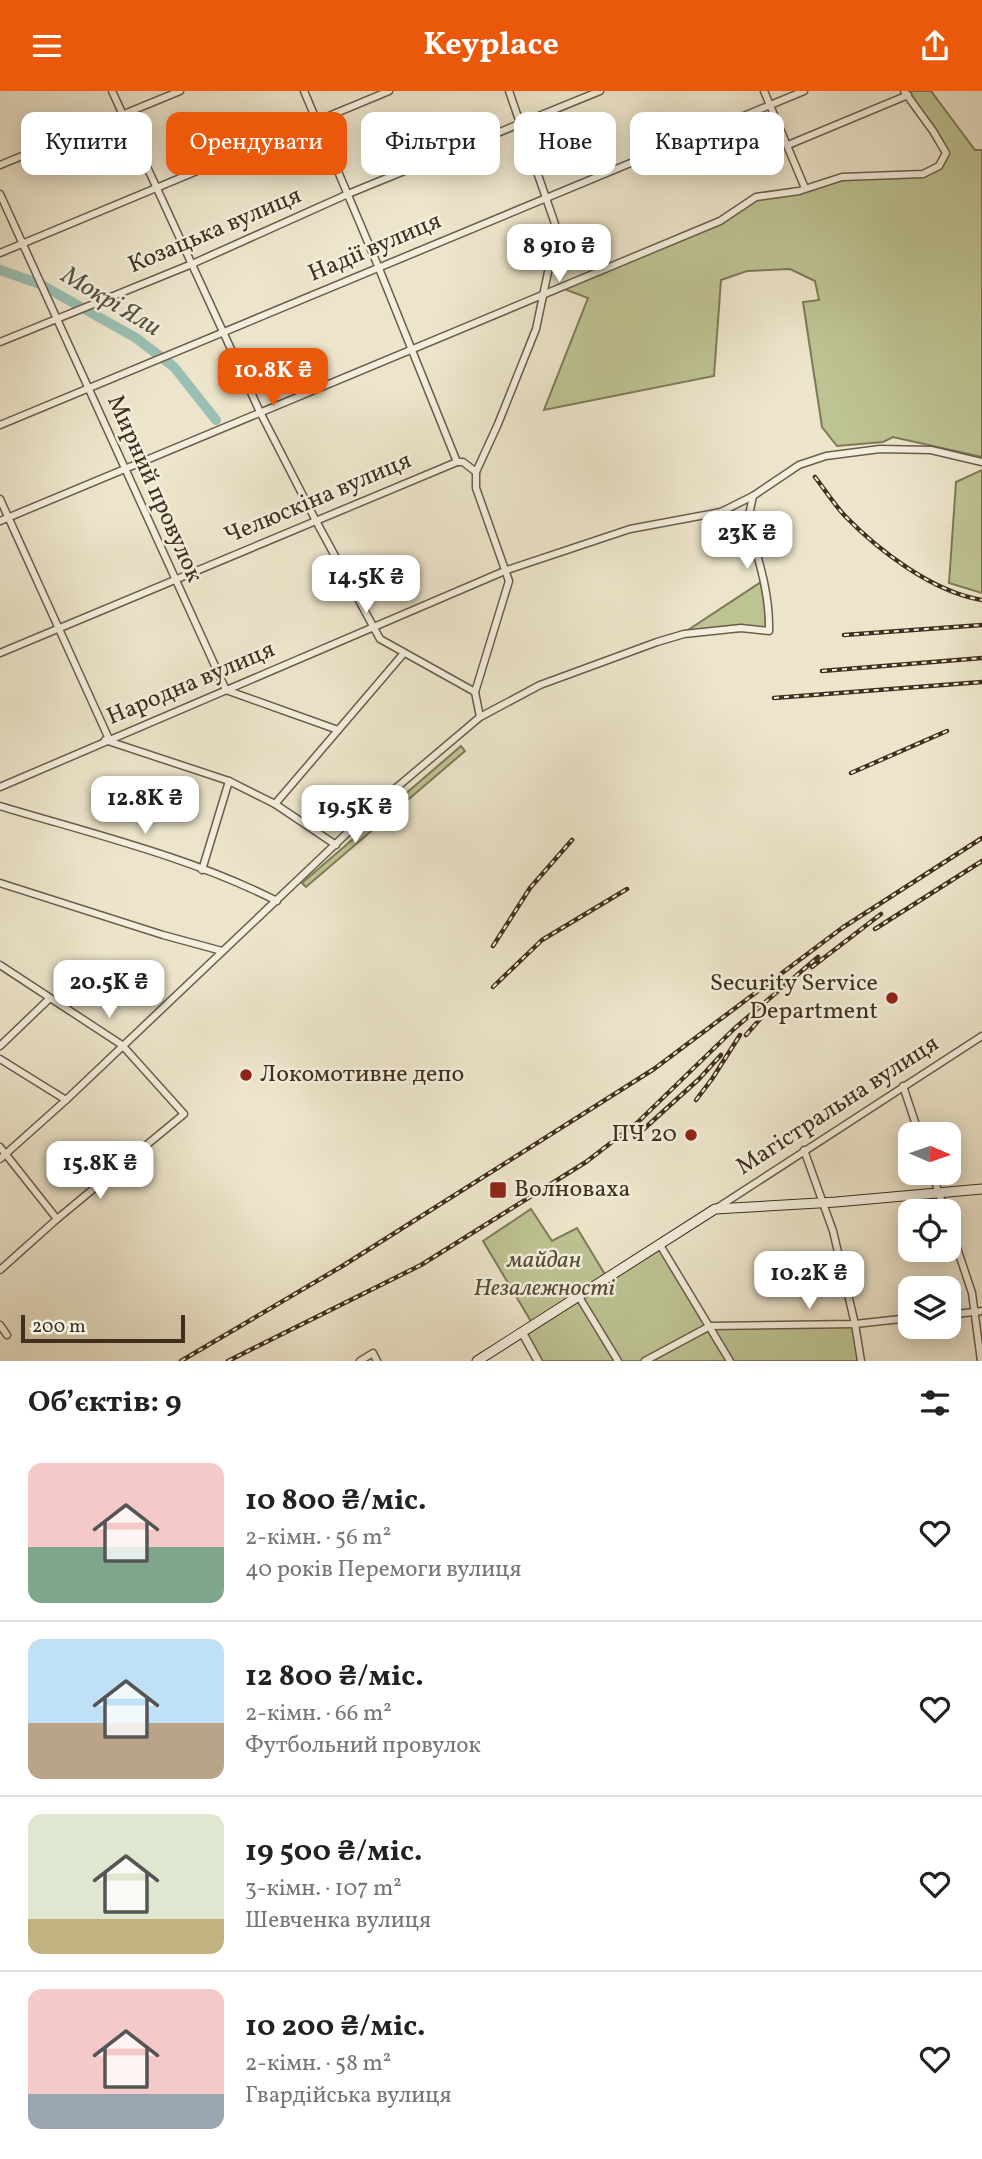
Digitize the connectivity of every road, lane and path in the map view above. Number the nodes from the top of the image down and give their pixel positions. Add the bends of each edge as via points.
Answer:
1 (112, 91) edge
2 (180, 91) edge
3 (304, 91) edge
4 (388, 91) edge
5 (509, 91) edge
6 (600, 91) edge
7 (764, 91) edge
8 (804, 91) edge
9 (906, 93) edge
10 (769, 104) junction
11 (122, 112) edge
12 (131, 112) edge
13 (313, 112) edge
14 (338, 112) edge
15 (516, 112) edge
16 (548, 112) edge
17 (514, 125) edge
18 (788, 145) junction
19 (21, 157) edge
20 (0, 165) edge
21 (152, 175) edge
22 (189, 175) edge
23 (340, 175) edge
24 (537, 175) edge
25 (158, 188) junction
26 (805, 188) junction
27 (0, 194) edge
28 (348, 194) junction
29 (545, 198) junction
30 (23, 244) junction
31 (0, 253) edge
32 (192, 264) junction
33 (378, 266) junction
34 (544, 294) junction
35 (56, 318) junction
36 (225, 333) junction
37 (0, 342) edge
38 (410, 349) junction
39 (88, 389) junction
40 (260, 412) junction
41 (0, 425) edge
42 (457, 462) junction
43 (982, 462) edge
44 (125, 468) junction
45 (475, 472) junction
46 (753, 496) junction
47 (0, 499) edge
48 (722, 512) junction
49 (8, 517) junction
50 (0, 521) edge
51 (316, 521) junction
52 (749, 526) junction
53 (507, 570) junction
54 (174, 579) junction
55 (374, 627) junction
56 (59, 628) junction
57 (0, 653) edge
58 (404, 653) junction
59 (226, 690) junction
60 (475, 692) junction
61 (480, 717) junction
62 (338, 730) junction
63 (107, 740) junction
64 (229, 781) junction
65 (0, 787) edge
66 (275, 804) junction
67 (0, 806) edge
68 (337, 845) junction
69 (202, 870) junction
70 (0, 883) edge
71 (277, 901) junction
72 (222, 951) junction
73 (0, 965) edge
74 (50, 998) junction
75 (982, 1036) edge
76 (122, 1045) junction
77 (0, 1046) edge
78 (0, 1059) edge
79 (903, 1086) junction
80 (66, 1100) junction
81 (915, 1122) edge
82 (0, 1147) edge
83 (804, 1150) junction
84 (3, 1156) edge
85 (936, 1185) edge
86 (982, 1189) edge
87 (939, 1192) junction
88 (941, 1199) edge
89 (824, 1203) junction
90 (715, 1209) junction
91 (57, 1219) junction
92 (660, 1245) junction
93 (961, 1260) edge
94 (0, 1270) edge
95 (579, 1297) junction
96 (979, 1312) edge
97 (961, 1314) edge
98 (898, 1319) edge
99 (855, 1324) junction
100 (0, 1325) edge
101 (710, 1326) junction
102 (522, 1332) junction
103 (7, 1335) dead end
104 (360, 1361) edge
105 (377, 1361) edge
106 (477, 1361) edge
107 (538, 1361) edge
108 (618, 1361) edge
109 (645, 1361) edge
110 (730, 1361) edge
111 (861, 1361) edge
112 (981, 1361) edge

1 - 11 street
2 - 12 street
3 - 13 street
4 - 14 street
5 - 15 street
6 - 16 street, Козацька вулиця
7 - 10 street
8 - 10 street, Надії вулиця
9 - 18 street
9 - 26 street via 946,153 939,166 923,174 842,177
10 - 18 street
10 - 29 street, Надії вулиця
17 - 28 street, Козацька вулиця
18 - 26 street
19 - 20 street
21 - 25 street
22 - 25 street
23 - 28 street
24 - 29 street
25 - 30 street
25 - 32 street
26 - 34 street via 756,197 720,221
27 - 30 street, Мирний провулок
28 - 32 street, Козацька вулиця
28 - 33 street
29 - 33 street, Надії вулиця
29 - 34 street via 556,234
30 - 31 street
30 - 35 street, Мирний провулок
32 - 35 street, Козацька вулиця
32 - 36 street
33 - 36 street, Надії вулиця
33 - 38 street
34 - 38 street
34 - 45 street via 536,329
35 - 37 street, Козацька вулиця
35 - 39 street, Мирний провулок
36 - 39 street, Надії вулиця
36 - 40 street
38 - 40 street
38 - 42 street
39 - 41 street, Надії вулиця
39 - 44 street, Мирний провулок
40 - 44 street
40 - 51 street
42 - 45 street
42 - 51 street, Челюскіна вулиця
43 - 46 street, Народна вулиця via 931,450 880,449 826,456 799,465
44 - 49 street
44 - 54 street, Мирний провулок
45 - 53 street via 490,531
46 - 48 street, Народна вулиця
46 - 52 street
47 - 49 street
48 - 52 street
48 - 53 street, Народна вулиця via 629,529
49 - 50 street
49 - 56 street
51 - 54 street, Челюскіна вулиця
51 - 55 street
52 - 61 street via 768,601 769,631 741,628 657,642 540,685
53 - 55 street, Народна вулиця
53 - 60 street via 509,581
54 - 56 street, Челюскіна вулиця
54 - 59 street, Мирний провулок
55 - 58 street via 380,639
55 - 59 street, Народна вулиця
56 - 57 street, Челюскіна вулиця
56 - 63 street
58 - 60 street
58 - 62 street
59 - 62 street
59 - 63 street, Народна вулиця
60 - 61 street
61 - 68 street via 383,799
62 - 66 street
63 - 64 street
63 - 65 street, Народна вулиця
64 - 66 street
64 - 69 street
66 - 68 street
67 - 69 street
68 - 71 street
69 - 71 street
70 - 72 street
71 - 72 street
72 - 76 street
73 - 74 street
74 - 76 street
74 - 77 street
75 - 79 street, Магістральна вулиця
76 - 80 street
76 - 91 street via 184,1114
78 - 80 street
79 - 81 street
79 - 83 street, Магістральна вулиця
80 - 84 street
82 - 84 street
83 - 89 street
83 - 90 street, Магістральна вулиця
84 - 91 street
85 - 87 street
86 - 87 main road
87 - 88 street
87 - 89 main road
89 - 90 main road
89 - 99 street
90 - 92 main road
91 - 94 street
92 - 95 main road
92 - 101 street
93 - 96 street
95 - 102 main road
95 - 108 street
96 - 97 street
96 - 112 street
98 - 99 street
99 - 101 street
99 - 111 street
100 - 103 street
101 - 109 street
101 - 110 street
102 - 106 main road
102 - 107 street
104 - 105 street via 373,1353

